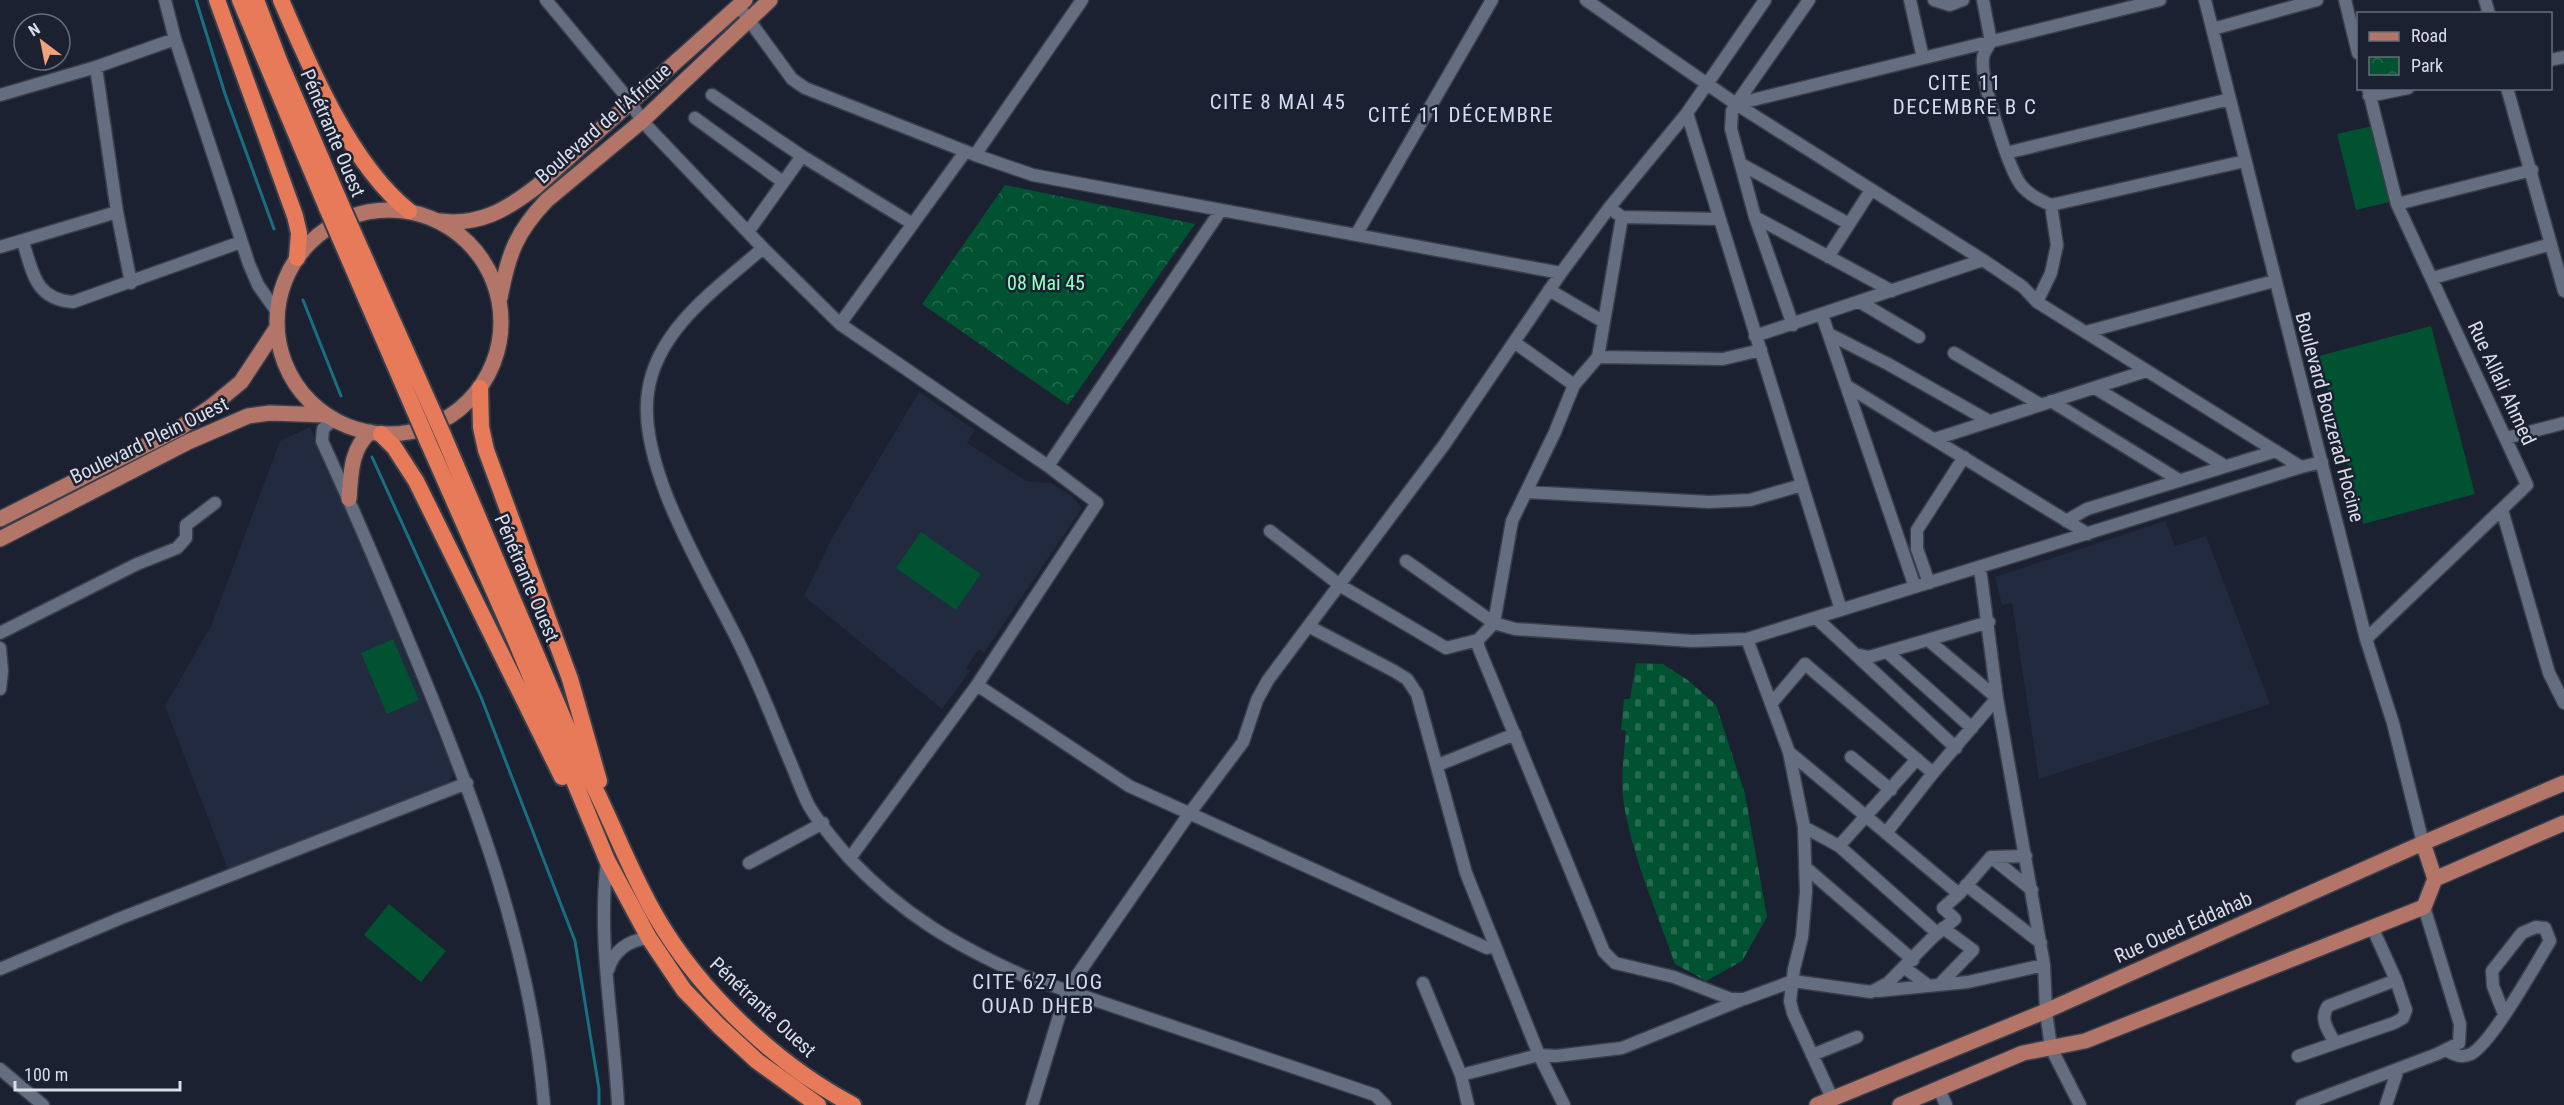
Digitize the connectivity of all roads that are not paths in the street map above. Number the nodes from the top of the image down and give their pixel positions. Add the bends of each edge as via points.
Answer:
1 (165, 0) edge
2 (217, 0) edge
3 (240, 0) edge
4 (256, 0) edge
5 (281, 0) edge
6 (546, 0) edge
7 (770, 0) edge
8 (1082, 0) edge
9 (1492, 0) edge
10 (1586, 0) edge
11 (1765, 0) edge
12 (1809, 0) edge
13 (1910, 0) edge
14 (1934, 0) edge
15 (1963, 0) edge
16 (1983, 0) edge
17 (2160, 0) edge
18 (2205, 0) edge
19 (2316, 0) edge
20 (2345, 0) edge
21 (742, 3) edge
22 (747, 19) junction
23 (2214, 30) junction
24 (175, 39) junction
25 (1991, 42) junction
26 (2357, 49) edge
27 (1923, 58) junction
28 (96, 67) junction
29 (1707, 85) junction
30 (2388, 90) edge
31 (2508, 90) edge
32 (2368, 92) edge
33 (0, 95) edge
34 (712, 95) dead end
35 (2230, 99) junction
36 (630, 101) junction
37 (1736, 104) junction
38 (1687, 113) junction
39 (695, 118) dead end
40 (642, 121) junction
41 (2006, 151) junction
42 (970, 154) junction
43 (802, 156) junction
44 (2245, 160) junction
45 (1741, 164) junction
46 (2532, 170) junction
47 (783, 183) junction
48 (1871, 190) junction
49 (2397, 204) junction
50 (2051, 205) junction
51 (334, 207) junction
52 (1609, 208) junction
53 (1221, 210) junction
54 (117, 212) junction
55 (409, 212) junction
56 (1622, 217) junction
57 (1755, 217) junction
58 (1719, 219) junction
59 (437, 220) junction
60 (913, 224) junction
61 (1849, 224) junction
62 (748, 232) junction
63 (1356, 235) junction
64 (23, 242) junction
65 (241, 242) junction
66 (2551, 244) junction
67 (0, 248) edge
68 (763, 248) junction
69 (1828, 257) junction
70 (297, 258) junction
71 (1983, 261) junction
72 (1561, 273) junction
73 (2433, 278) junction
74 (2274, 281) junction
75 (132, 283) junction
76 (1550, 290) junction
77 (1892, 291) junction
78 (2564, 291) edge
79 (499, 301) junction
80 (1860, 302) junction
81 (2037, 302) junction
82 (277, 312) junction
83 (1822, 315) junction
84 (1604, 322) junction
85 (840, 324) junction
86 (1793, 325) junction
87 (276, 329) junction
88 (2086, 332) junction
89 (1829, 334) junction
90 (1755, 336) junction
91 (1919, 337) dead end
92 (1514, 342) junction
93 (1761, 350) junction
94 (1954, 353) dead end
95 (1598, 357) junction
96 (2146, 371) junction
97 (1574, 385) junction
98 (1847, 386) junction
99 (480, 387) junction
100 (2095, 388) junction
101 (2046, 403) junction
102 (330, 417) junction
103 (1989, 421) junction
104 (2564, 423) edge
105 (375, 433) junction
106 (2506, 438) junction
107 (1935, 439) junction
108 (436, 440) junction
109 (2276, 451) junction
110 (1964, 457) junction
111 (2322, 462) junction
112 (1048, 466) junction
113 (2225, 466) junction
114 (2301, 467) junction
115 (2179, 480) junction
116 (1802, 485) junction
117 (1526, 492) junction
118 (349, 499) junction
119 (215, 503) dead end
120 (2502, 510) junction
121 (0, 519) edge
122 (2066, 520) junction
123 (1270, 531) dead end
124 (2088, 534) junction
125 (0, 538) edge
126 (1406, 561) dead end
127 (1980, 568) junction
128 (1929, 583) junction
129 (1341, 586) junction
130 (1915, 587) junction
131 (1841, 610) junction
132 (1816, 618) junction
133 (1989, 622) junction
134 (1494, 623) junction
135 (1310, 627) junction
136 (0, 633) edge
137 (1747, 639) junction
138 (2366, 639) junction
139 (1478, 640) junction
140 (1928, 640) junction
141 (0, 648) edge
142 (1887, 652) junction
143 (1855, 654) junction
144 (977, 685) junction
145 (0, 689) edge
146 (1997, 698) junction
147 (2564, 703) edge
148 (1771, 704) junction
149 (1971, 728) junction
150 (1515, 734) junction
151 (1956, 748) junction
152 (1789, 752) junction
153 (1851, 757) dead end
154 (1917, 759) junction
155 (1438, 765) junction
156 (1933, 773) junction
157 (467, 783) junction
158 (2564, 783) edge
159 (1891, 790) junction
160 (604, 802) junction
161 (586, 811) junction
162 (1189, 814) junction
163 (1867, 815) junction
164 (2564, 822) edge
165 (823, 823) junction
166 (1804, 827) junction
167 (1886, 833) junction
168 (2423, 843) junction
169 (1839, 846) junction
170 (2026, 856) junction
171 (1991, 857) junction
172 (850, 858) junction
173 (606, 860) junction
174 (749, 863) dead end
175 (1805, 867) junction
176 (2435, 879) junction
177 (1962, 890) junction
178 (2032, 890) junction
179 (2424, 906) junction
180 (2372, 927) junction
181 (1940, 931) junction
182 (649, 938) junction
183 (2041, 943) junction
184 (1495, 946) junction
185 (1909, 964) junction
186 (2044, 965) junction
187 (0, 969) edge
188 (607, 977) junction
189 (2396, 980) junction
190 (1793, 981) junction
191 (1423, 983) dead end
192 (1934, 985) junction
193 (1067, 990) junction
194 (1871, 992) junction
195 (1744, 999) junction
196 (2046, 1011) junction
197 (2504, 1014) junction
198 (1857, 1037) dead end
199 (2335, 1043) junction
200 (2051, 1048) junction
201 (2445, 1050) junction
202 (1539, 1055) junction
203 (1812, 1055) junction
204 (2298, 1056) dead end
205 (0, 1069) edge
206 (2398, 1069) junction
207 (1461, 1075) junction
208 (1939, 1089) junction
209 (1832, 1098) junction
210 (42, 1105) edge
211 (544, 1105) edge
212 (618, 1105) edge
213 (818, 1105) edge
214 (853, 1105) edge
215 (1032, 1105) edge
216 (1385, 1105) edge
217 (1468, 1105) edge
218 (1564, 1105) edge
219 (1817, 1105) edge
220 (1900, 1105) edge
221 (1946, 1105) edge
222 (2080, 1105) edge
223 (2302, 1105) edge
224 (2386, 1105) edge

1 - 24 street
2 - 70 highway via 295,216 299,233
3 - 51 highway, Pénétrante Ouest
4 - 51 highway, Pénétrante Ouest
5 - 55 highway via 308,61 351,140 380,183
6 - 36 street
7 - 22 main road, Boulevard de l'Afrique
8 - 42 street
9 - 63 street
10 - 29 street
11 - 29 street
12 - 37 street
13 - 27 street
14 - 15 street via 1950,5
16 - 25 street
17 - 25 street
18 - 23 street, Boulevard Bouzerad Hocine
19 - 23 street
20 - 26 street
21 - 22 street
21 - 36 main road, Boulevard de l'Afrique
22 - 40 main road, Boulevard de l'Afrique
22 - 42 street via 792,79 805,88
23 - 35 street, Boulevard Bouzerad Hocine
24 - 28 street
24 - 65 street
25 - 27 street
25 - 41 street via 1985,50 1983,69
27 - 37 street
28 - 33 street
28 - 54 street
29 - 37 street
29 - 38 street
30 - 32 street
31 - 46 street
32 - 49 street, Rue Allali Ahmed
34 - 43 street
35 - 41 street
35 - 44 street, Boulevard Bouzerad Hocine
36 - 40 street
36 - 59 main road, Boulevard de l'Afrique via 507,209 478,220
37 - 45 street via 1731,129
37 - 48 street
38 - 52 street
38 - 58 street
39 - 47 street
40 - 62 street
40 - 79 main road, Boulevard de l'Afrique via 533,214 512,247
41 - 50 street via 2022,186
42 - 53 street via 1033,175
42 - 60 street
43 - 47 street
43 - 60 street
44 - 50 street
44 - 74 street, Boulevard Bouzerad Hocine
45 - 57 street
45 - 61 street
46 - 49 street
46 - 66 street
47 - 62 street
48 - 61 street
48 - 71 street
49 - 73 street, Rue Allali Ahmed
50 - 81 street via 2057,244 2051,273
51 - 108 highway, Pénétrante Ouest, bridge
52 - 56 street
52 - 72 street
53 - 63 street
53 - 112 street
54 - 64 street
54 - 75 street
55 - 59 main road
55 - 70 main road via 358,214 314,238
56 - 58 street
56 - 84 street
57 - 69 street
57 - 86 street
58 - 90 street
59 - 79 main road via 478,253
60 - 85 street
61 - 69 street
62 - 68 street
63 - 72 street
64 - 67 street
64 - 75 street via 36,282 42,291 61,302 73,302
65 - 75 street
65 - 82 street via 258,285
66 - 73 street
66 - 78 street
68 - 85 street
68 - 165 street via 691,312 669,339 652,374 647,418 657,464 675,512 738,640 809,805
69 - 77 street
70 - 82 main road via 281,289
71 - 77 street
71 - 81 street via 2024,287
72 - 76 street
73 - 106 street, Rue Allali Ahmed
74 - 88 street
74 - 111 street, Boulevard Bouzerad Hocine
76 - 84 street
76 - 92 street
77 - 80 street
79 - 99 main road via 498,346
80 - 83 street
80 - 91 street
81 - 88 street
82 - 87 main road
83 - 86 street
83 - 89 street
84 - 95 street
85 - 112 street
86 - 90 street
87 - 102 main road via 291,378 306,398
87 - 121 main road, Boulevard Plein Ouest via 241,382 212,406 180,428
88 - 96 street
89 - 98 street
89 - 103 street
90 - 93 street
92 - 97 street
92 - 129 street
93 - 95 street via 1723,358
93 - 116 street
94 - 101 street
95 - 97 street
96 - 100 street
96 - 109 street
97 - 117 street
98 - 107 street
98 - 130 street
99 - 105 main road via 460,408 436,423 410,432
99 - 160 highway via 486,450 570,679
100 - 101 street
100 - 113 street
101 - 103 street
101 - 115 street
102 - 105 main road
102 - 118 street via 321,437
102 - 125 main road, Boulevard Plein Ouest via 270,413 248,416 188,442
103 - 107 street
104 - 106 street
105 - 118 main road via 361,441 355,453
105 - 161 highway via 394,447 416,482 561,775
106 - 120 street, Rue Allali Ahmed via 2527,485
107 - 110 street
108 - 160 highway, Pénétrante Ouest
108 - 161 highway, Pénétrante Ouest
109 - 113 street
109 - 114 street
110 - 122 street
110 - 128 street via 1917,530 1917,549
111 - 114 street
111 - 138 street, Boulevard Bouzerad Hocine
112 - 144 street via 1097,503
113 - 115 street
114 - 124 street
115 - 122 street via 2087,509
116 - 117 street via 1750,500 1709,502
116 - 131 street
117 - 134 street via 1512,521
118 - 157 street
119 - 136 street via 186,525 186,538 177,548
120 - 138 street, Rue Allali Ahmed
120 - 147 street via 2549,673
122 - 124 street
123 - 129 street
124 - 127 street
126 - 134 street
127 - 128 street
127 - 133 street
128 - 130 street
129 - 135 street
129 - 139 street via 1446,648
130 - 131 street
131 - 132 street
132 - 137 street
132 - 143 street
133 - 140 street
133 - 146 street
134 - 137 street via 1515,629 1692,641
134 - 139 street
135 - 155 street via 1407,680 1417,694
135 - 162 street via 1268,680 1257,700 1244,742
137 - 148 street
138 - 168 street, Boulevard Bouzerad Hocine via 2393,723
139 - 150 street
140 - 142 street
140 - 146 street
141 - 145 street
142 - 143 street via 1869,657
142 - 149 street
143 - 151 street
144 - 162 street via 1130,786
144 - 172 street
146 - 149 street
146 - 170 street
148 - 152 street
148 - 154 street via 1804,664
149 - 151 street
150 - 155 street
150 - 195 street via 1609,959 1674,977 1731,999
151 - 156 street
152 - 163 street
152 - 166 street
153 - 159 street
154 - 156 street
154 - 159 street
155 - 184 street via 1466,873
156 - 167 street
157 - 187 street
157 - 211 street via 517,950 536,1036
158 - 168 main road, Rue Oued Eddahab
159 - 163 street
160 - 214 highway, Pénétrante Ouest via 656,917 697,978 768,1046
161 - 173 highway, Pénétrante Ouest
162 - 184 street via 1487,948
162 - 193 street
163 - 167 street
163 - 169 street
164 - 176 main road
165 - 172 street
165 - 174 street
166 - 169 street
166 - 175 street
167 - 177 street
168 - 176 main road
168 - 196 main road, Rue Oued Eddahab
169 - 181 street
170 - 171 street
170 - 178 street
171 - 177 street
171 - 178 street
172 - 193 street via 900,906 932,930 978,956
173 - 182 highway, Pénétrante Ouest
173 - 188 street via 602,895
175 - 185 street
175 - 190 street via 1802,937
176 - 179 main road
177 - 181 street via 1943,908 1955,919
177 - 183 street
178 - 183 street
179 - 180 main road
179 - 201 street via 2460,1024 2459,1043
180 - 189 street
180 - 200 main road via 2095,1037
181 - 185 street
181 - 192 street via 1973,950
182 - 188 street via 624,946 612,960
182 - 213 highway, Pénétrante Ouest via 684,990 719,1026 757,1061
183 - 186 street
184 - 202 street
185 - 192 street
185 - 194 street via 1888,984
186 - 192 street via 1968,982
186 - 196 street
188 - 212 street
189 - 199 street via 2406,1010 2403,1018
189 - 199 street via 2328,1006 2325,1024
190 - 194 street
190 - 195 street
190 - 203 street via 1793,1013
191 - 207 street
192 - 194 street
193 - 215 street
193 - 216 street via 1375,1095
195 - 202 street via 1622,1048
196 - 200 street
196 - 209 main road, Rue Oued Eddahab
197 - 197 street via 2550,941 2545,928 2522,933 2493,971 2493,986
197 - 201 street via 2487,1041 2471,1054 2460,1057
198 - 203 street
199 - 204 street
200 - 208 main road via 2023,1053
200 - 222 street
201 - 206 street
202 - 207 street
202 - 218 street
203 - 209 street
205 - 210 street
206 - 223 street
206 - 224 street
207 - 217 street
208 - 220 main road
208 - 221 street
209 - 219 main road, Rue Oued Eddahab

